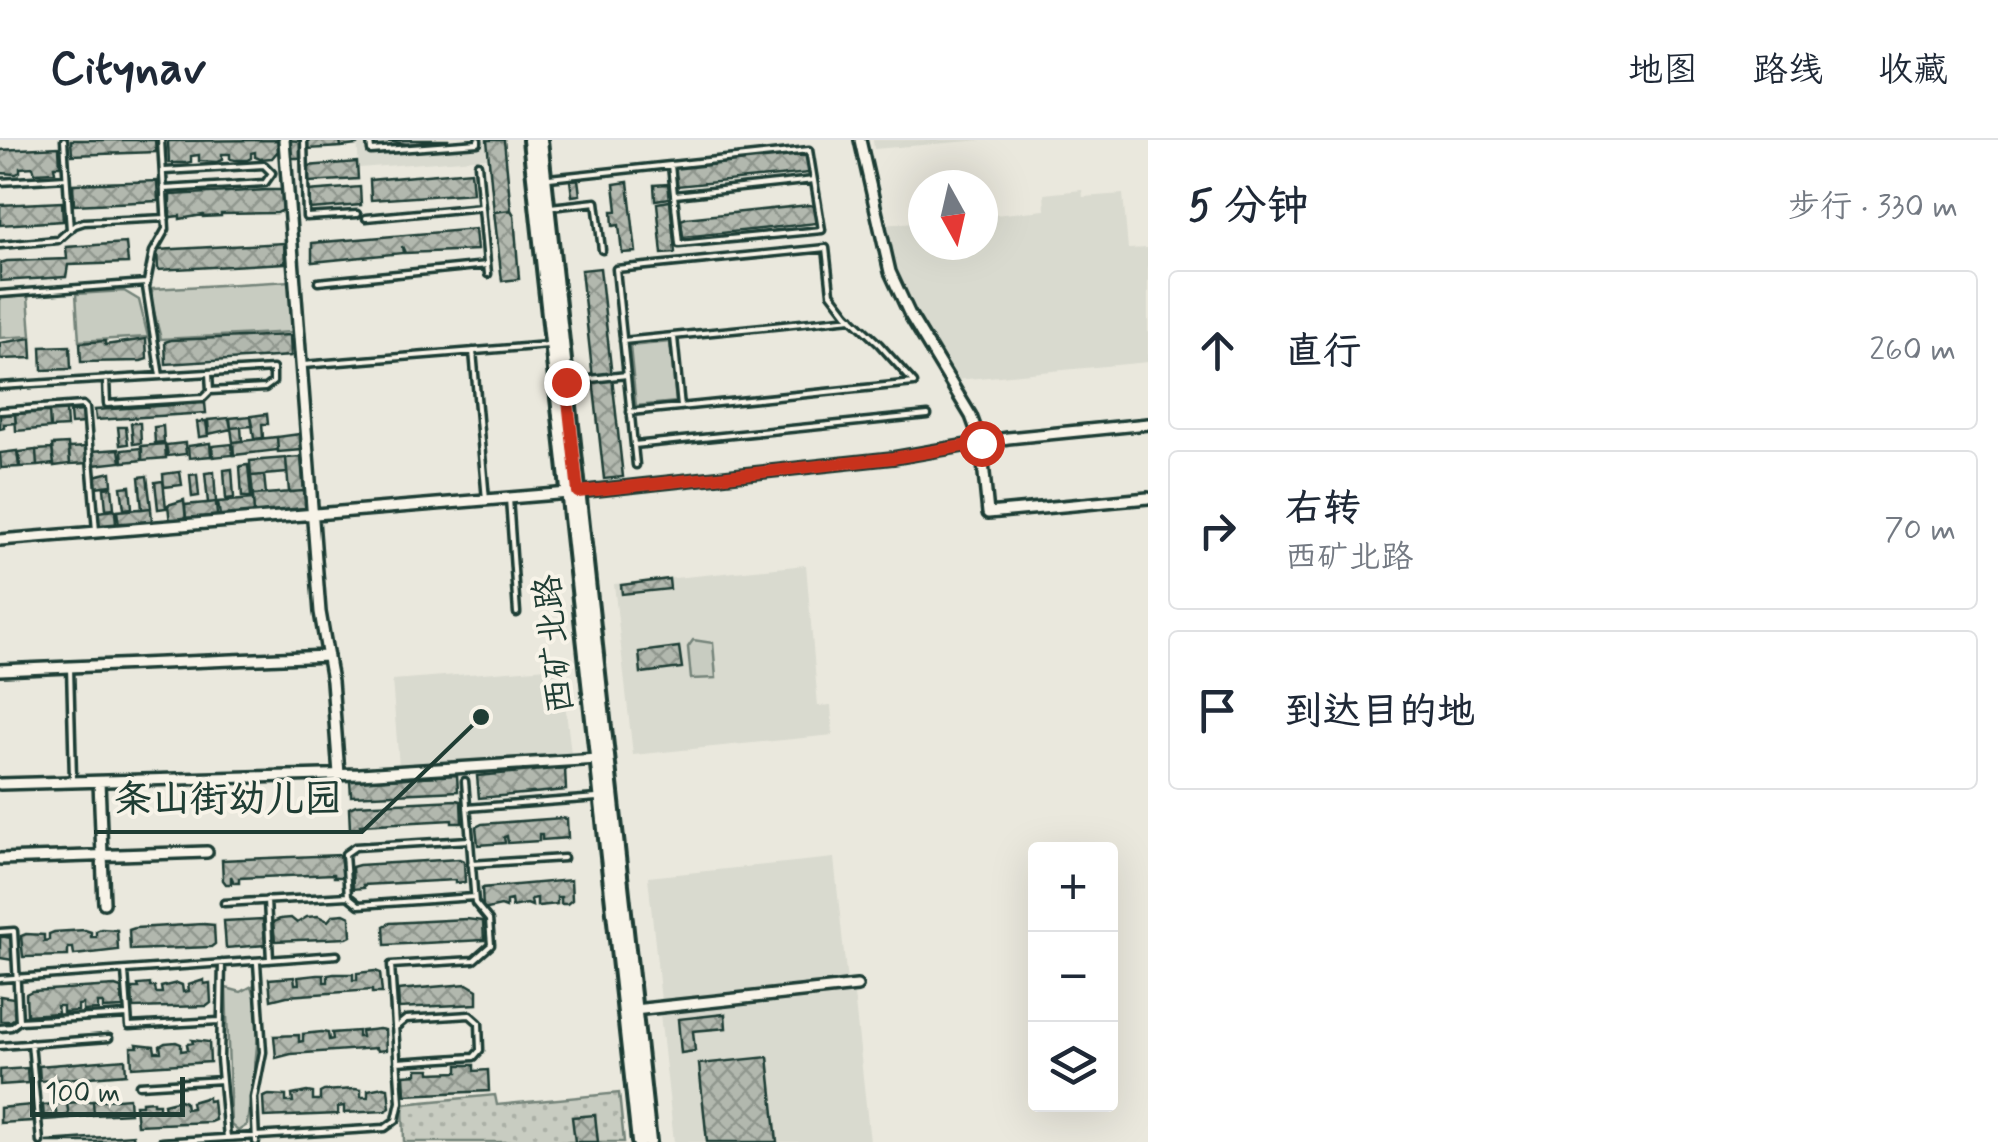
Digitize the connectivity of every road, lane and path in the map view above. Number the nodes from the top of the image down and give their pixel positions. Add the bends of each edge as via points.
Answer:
1 (64, 140) edge
2 (162, 140) edge
3 (284, 140) edge
4 (304, 140) edge
5 (370, 140) edge
6 (478, 140) edge
7 (530, 140) edge
8 (540, 140) edge
9 (860, 140) edge
10 (478, 164) dead end
11 (671, 165) junction
12 (163, 171) junction
13 (66, 178) junction
14 (544, 178) junction
15 (814, 180) junction
16 (0, 182) edge
17 (164, 189) junction
18 (674, 195) junction
19 (482, 208) junction
20 (547, 208) junction
21 (357, 214) dead end
22 (166, 218) junction
23 (366, 218) dead end
24 (70, 230) junction
25 (0, 245) edge
26 (602, 250) dead end
27 (487, 265) junction
28 (488, 274) dead end
29 (318, 282) dead end
30 (146, 283) junction
31 (0, 294) edge
32 (852, 318) junction
33 (674, 336) junction
34 (623, 342) junction
35 (553, 344) junction
36 (473, 351) junction
37 (302, 365) junction
38 (209, 373) junction
39 (627, 375) junction
40 (160, 376) junction
41 (106, 379) junction
42 (566, 382) junction
43 (0, 386) edge
44 (210, 391) junction
45 (681, 407) junction
46 (0, 412) edge
47 (630, 412) junction
48 (928, 415) dead end
49 (1148, 424) edge
50 (981, 443) junction
51 (634, 445) junction
52 (636, 464) dead end
53 (574, 492) junction
54 (509, 498) junction
55 (1148, 498) edge
56 (486, 500) junction
57 (313, 514) junction
58 (96, 531) junction
59 (0, 540) edge
60 (517, 613) dead end
61 (328, 656) junction
62 (70, 667) junction
63 (0, 670) edge
64 (598, 759) junction
65 (339, 774) junction
66 (465, 781) dead end
67 (73, 782) junction
68 (99, 782) junction
69 (0, 784) edge
70 (602, 798) junction
71 (467, 808) junction
72 (469, 840) junction
73 (207, 852) dead end
74 (102, 855) junction
75 (0, 858) edge
76 (564, 858) dead end
77 (471, 864) junction
78 (348, 896) junction
79 (474, 897) junction
80 (267, 900) junction
81 (224, 902) dead end
82 (104, 903) dead end
83 (0, 932) edge
84 (337, 955) dead end
85 (270, 960) junction
86 (257, 961) junction
87 (222, 964) junction
88 (125, 970) junction
89 (17, 978) junction
90 (0, 979) edge
91 (857, 986) dead end
92 (634, 1010) junction
93 (128, 1014) junction
94 (19, 1021) junction
95 (220, 1021) junction
96 (0, 1028) edge
97 (395, 1028) junction
98 (109, 1038) dead end
99 (32, 1044) junction
100 (0, 1046) edge
101 (398, 1062) junction
102 (222, 1080) junction
103 (139, 1085) dead end
104 (226, 1138) junction
105 (256, 1139) edge
106 (40, 1142) edge
107 (161, 1142) edge
108 (639, 1142) edge
109 (649, 1142) edge

1 - 13 lane
2 - 12 lane
3 - 37 street
4 - 21 lane via 306,217
5 - 6 lane via 371,152
7 - 35 main road, 西矿北路
8 - 14 main road, 西矿北路
9 - 50 street via 890,272
10 - 19 lane
11 - 14 lane
11 - 15 lane via 809,150
11 - 18 lane
12 - 17 lane
12 - 17 lane via 264,165 272,173 265,183
13 - 16 lane
13 - 24 lane
14 - 20 main road, 西矿北路
15 - 18 lane
15 - 18 lane via 822,230 679,244
17 - 22 lane
19 - 23 lane
19 - 27 lane
20 - 26 lane via 596,202
20 - 42 main road, 西矿北路
22 - 24 lane via 84,222
22 - 30 lane
24 - 25 lane via 49,242
27 - 28 lane
27 - 29 lane
30 - 31 lane
30 - 40 lane
32 - 33 lane
32 - 34 lane via 831,293 826,248 616,270
32 - 45 lane via 914,383
33 - 34 lane
33 - 45 lane
34 - 39 lane
35 - 36 lane
35 - 53 main road, 西矿北路
36 - 37 lane
36 - 56 lane
37 - 57 street
38 - 40 lane
38 - 44 lane
38 - 44 lane via 273,369 274,382
39 - 42 lane
39 - 47 lane
40 - 41 lane
41 - 43 lane
41 - 44 lane via 107,404 203,398
42 - 53 main road, 西矿北路
45 - 47 lane
46 - 58 lane via 86,408
47 - 51 lane
48 - 51 lane
49 - 50 street
50 - 53 street
50 - 55 street via 988,513
51 - 52 lane
53 - 54 street
53 - 64 main road, 西矿北路
53 - 92 main road, 西矿北路
54 - 56 street
54 - 60 lane
56 - 57 street
57 - 58 street
57 - 61 street
58 - 59 street
61 - 62 street
61 - 65 street
62 - 63 street
62 - 67 lane
64 - 65 street
64 - 70 main road, 西矿北路
65 - 68 street
66 - 71 lane
67 - 68 street
67 - 69 street
68 - 74 street
70 - 71 lane
70 - 108 main road, 西矿北路
71 - 72 lane
72 - 77 lane
72 - 78 lane via 355,846 345,854
73 - 74 street
74 - 75 street
74 - 82 street
76 - 77 lane
77 - 79 lane
78 - 79 lane via 359,905
78 - 80 lane
79 - 97 lane via 488,920 490,945 474,960 392,965
80 - 81 lane
80 - 85 lane
83 - 89 lane via 14,931
84 - 85 lane
85 - 86 lane
86 - 87 lane
86 - 105 lane via 263,1052 254,1098
87 - 88 lane
87 - 95 lane
88 - 89 lane
88 - 93 lane
89 - 90 lane
89 - 94 lane
91 - 92 street
92 - 109 main road, 西矿北路
93 - 94 lane
93 - 95 lane via 128,1026
94 - 96 lane
95 - 102 lane
97 - 101 lane
97 - 101 lane via 406,1019 470,1015 479,1022 477,1056
98 - 99 lane
99 - 100 lane
99 - 106 lane
101 - 105 lane via 399,1112 389,1126
102 - 103 lane
102 - 104 lane
104 - 105 lane
104 - 107 lane

